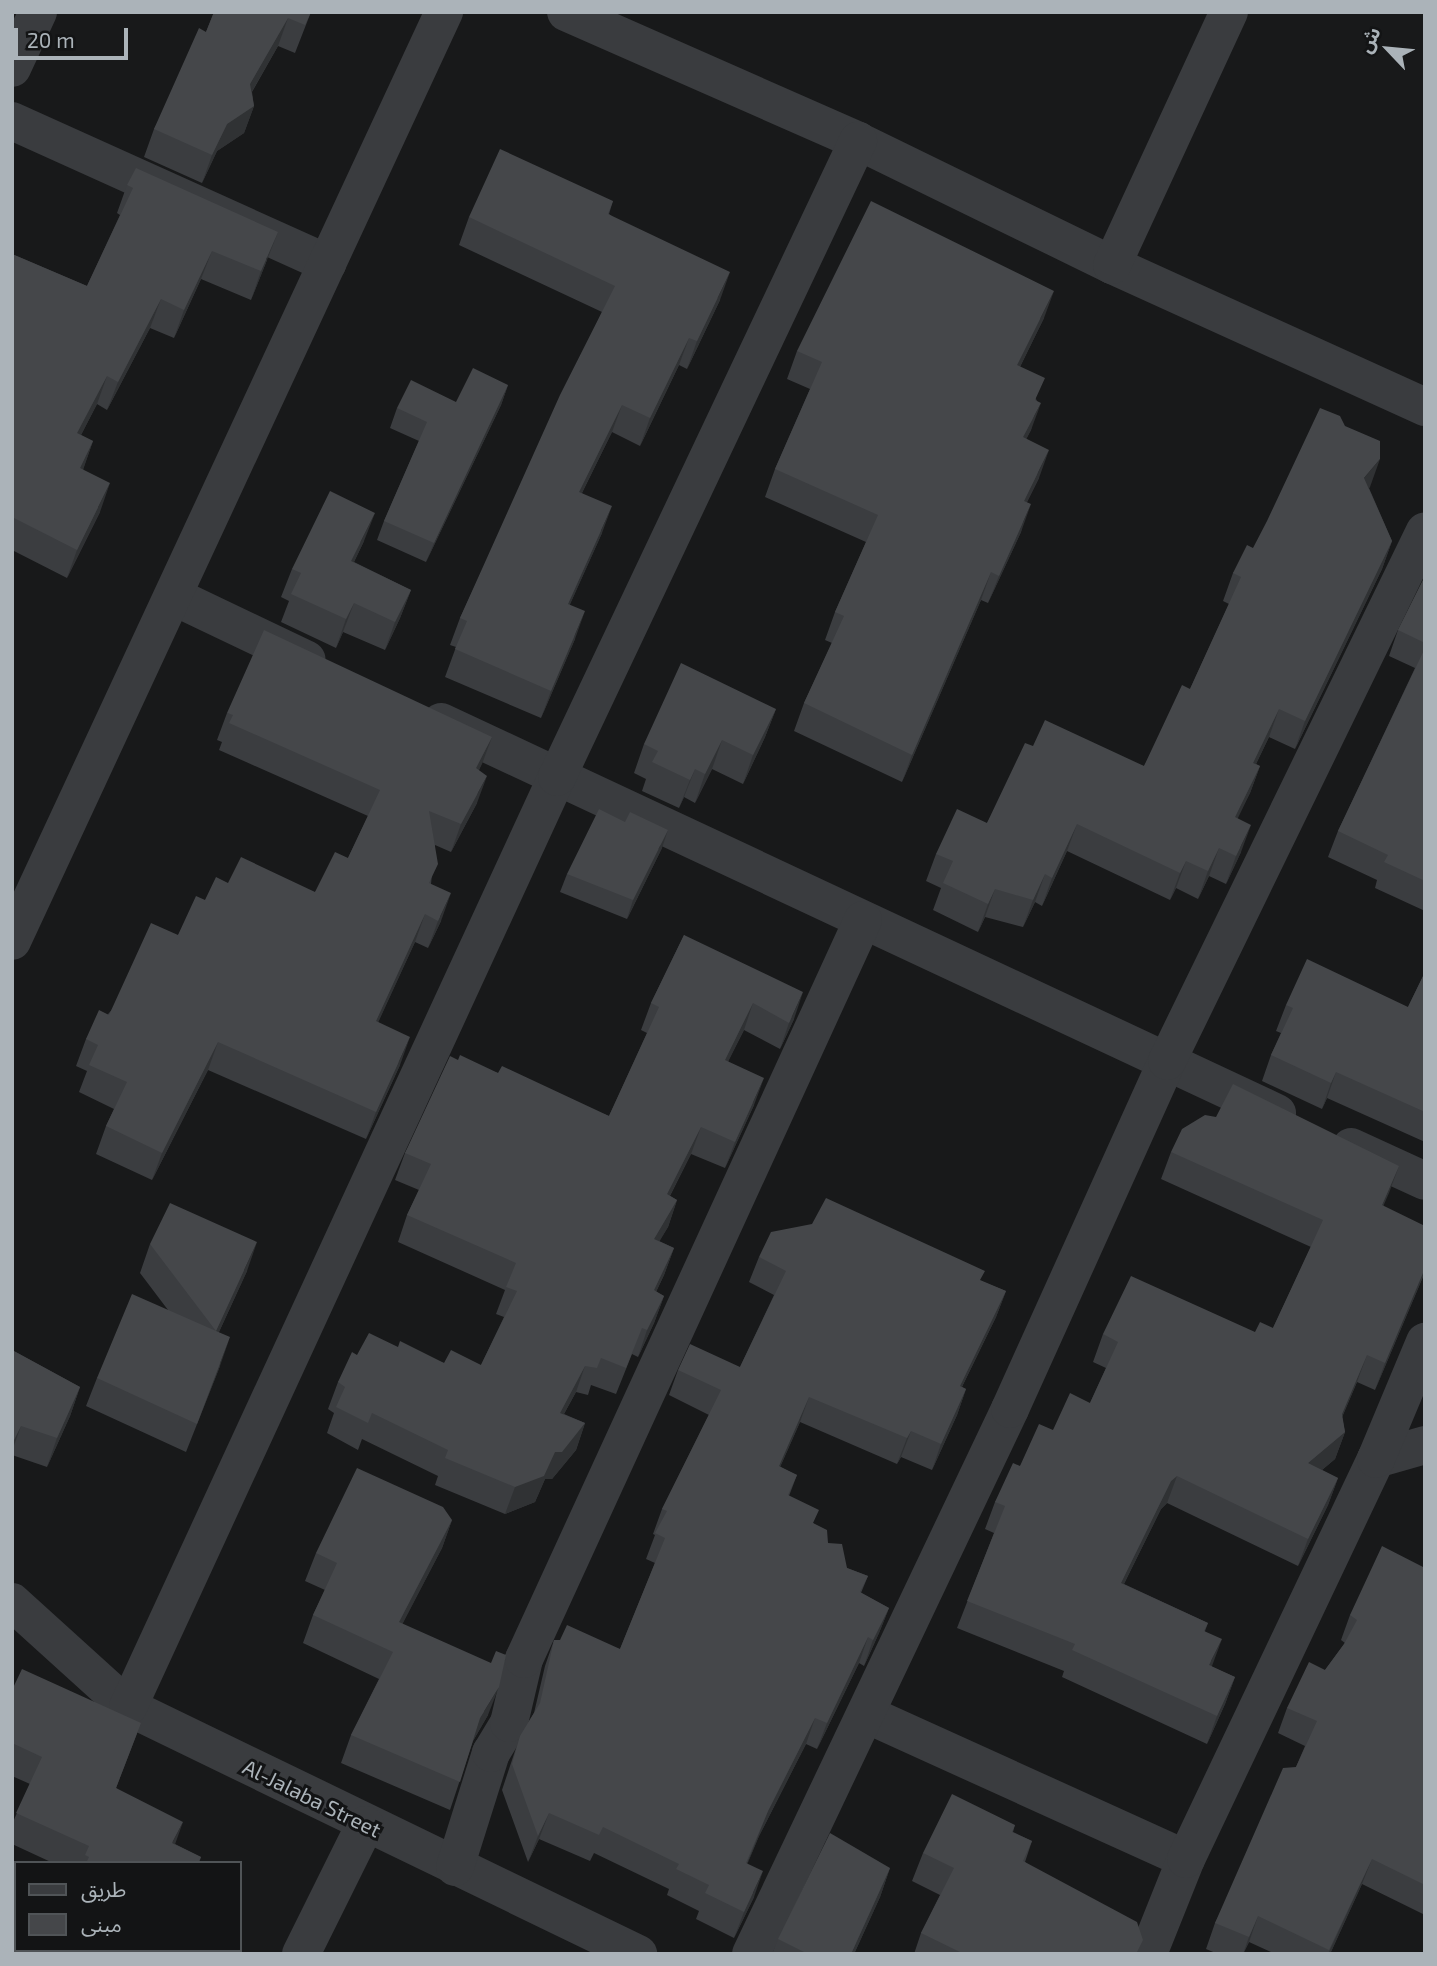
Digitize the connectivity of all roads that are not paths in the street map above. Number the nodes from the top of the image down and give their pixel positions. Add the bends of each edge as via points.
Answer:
1 (38, 12) edge
2 (444, 12) edge
3 (566, 12) edge
4 (1229, 12) edge
5 (12, 68) edge
6 (12, 121) edge
7 (858, 141) junction
8 (327, 263) junction
9 (1112, 265) junction
10 (1425, 407) edge
11 (1425, 531) edge
12 (173, 596) junction
13 (334, 672) edge
14 (408, 707) edge
15 (557, 777) junction
16 (863, 919) junction
17 (12, 941) edge
18 (1167, 1061) junction
19 (1425, 1181) edge
20 (1425, 1342) edge
21 (1425, 1445) edge
22 (1376, 1459) junction
23 (12, 1602) edge
24 (128, 1707) junction
25 (866, 1714) junction
26 (365, 1825) junction
27 (1186, 1859) junction
28 (455, 1867) junction
29 (301, 1954) edge
30 (638, 1954) edge
31 (751, 1954) edge
32 (1148, 1954) edge

1 - 5 street
2 - 8 street
3 - 7 street
4 - 9 street
6 - 8 street
7 - 9 street
7 - 15 street
8 - 12 street
9 - 10 street
11 - 18 street
12 - 13 street
12 - 17 street
14 - 15 street
15 - 16 street
15 - 24 street
16 - 18 street
16 - 28 street via 524,1659 509,1723 491,1753
18 - 19 street
18 - 25 street
20 - 22 street
21 - 22 street
22 - 27 street
23 - 24 street, Al-Jalaba Street
24 - 26 street, Al-Jalaba Street
25 - 27 street
25 - 31 street
26 - 28 street, Al-Jalaba Street
26 - 29 street
27 - 32 street
28 - 30 street, Al-Jalaba Street

